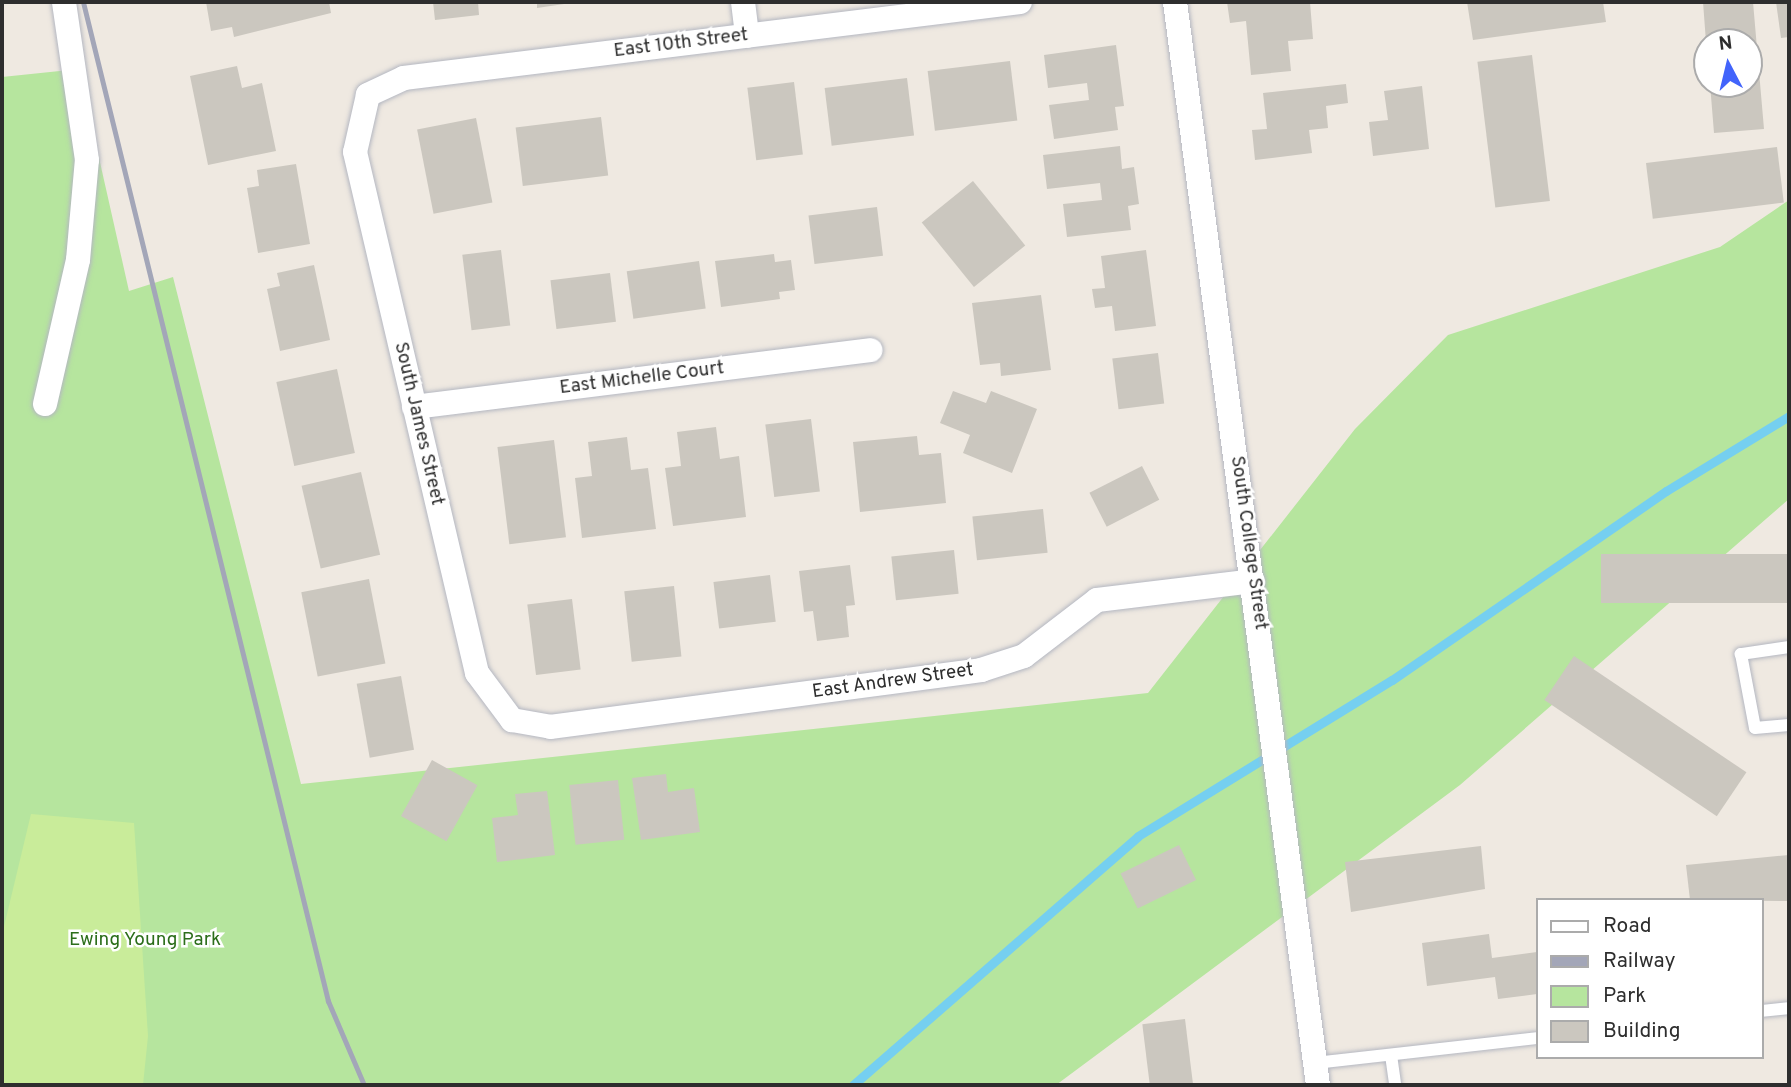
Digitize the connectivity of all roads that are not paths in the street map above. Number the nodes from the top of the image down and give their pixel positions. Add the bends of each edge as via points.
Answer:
1 (64, 2) edge
2 (743, 2) edge
3 (1020, 2) edge
4 (1175, 2) edge
5 (747, 36) junction
6 (360, 116) joint
7 (870, 350) dead end
8 (45, 404) dead end
9 (414, 407) junction
10 (1254, 581) junction
11 (1789, 647) edge
12 (512, 720) joint
13 (1789, 725) edge
14 (1789, 1007) edge
15 (1763, 1011) edge
16 (1536, 1038) edge
17 (1391, 1055) junction
18 (1316, 1074) edge
19 (1395, 1085) edge

1 - 8 street via 87,160 78,260
2 - 5 street
3 - 5 street, East 10th Street
4 - 10 street, South College Street
5 - 6 street, East 10th Street via 404,78 368,95
6 - 9 street, South James Street via 355,152
7 - 9 street, East Michelle Court
9 - 12 street, South James Street via 477,673
10 - 12 street, East Andrew Street via 1137,590 1097,600 1024,656 981,670 550,727
10 - 18 street, South College Street
11 - 13 lane via 1741,653 1755,728
14 - 15 lane
16 - 17 lane
17 - 18 lane
17 - 19 lane

